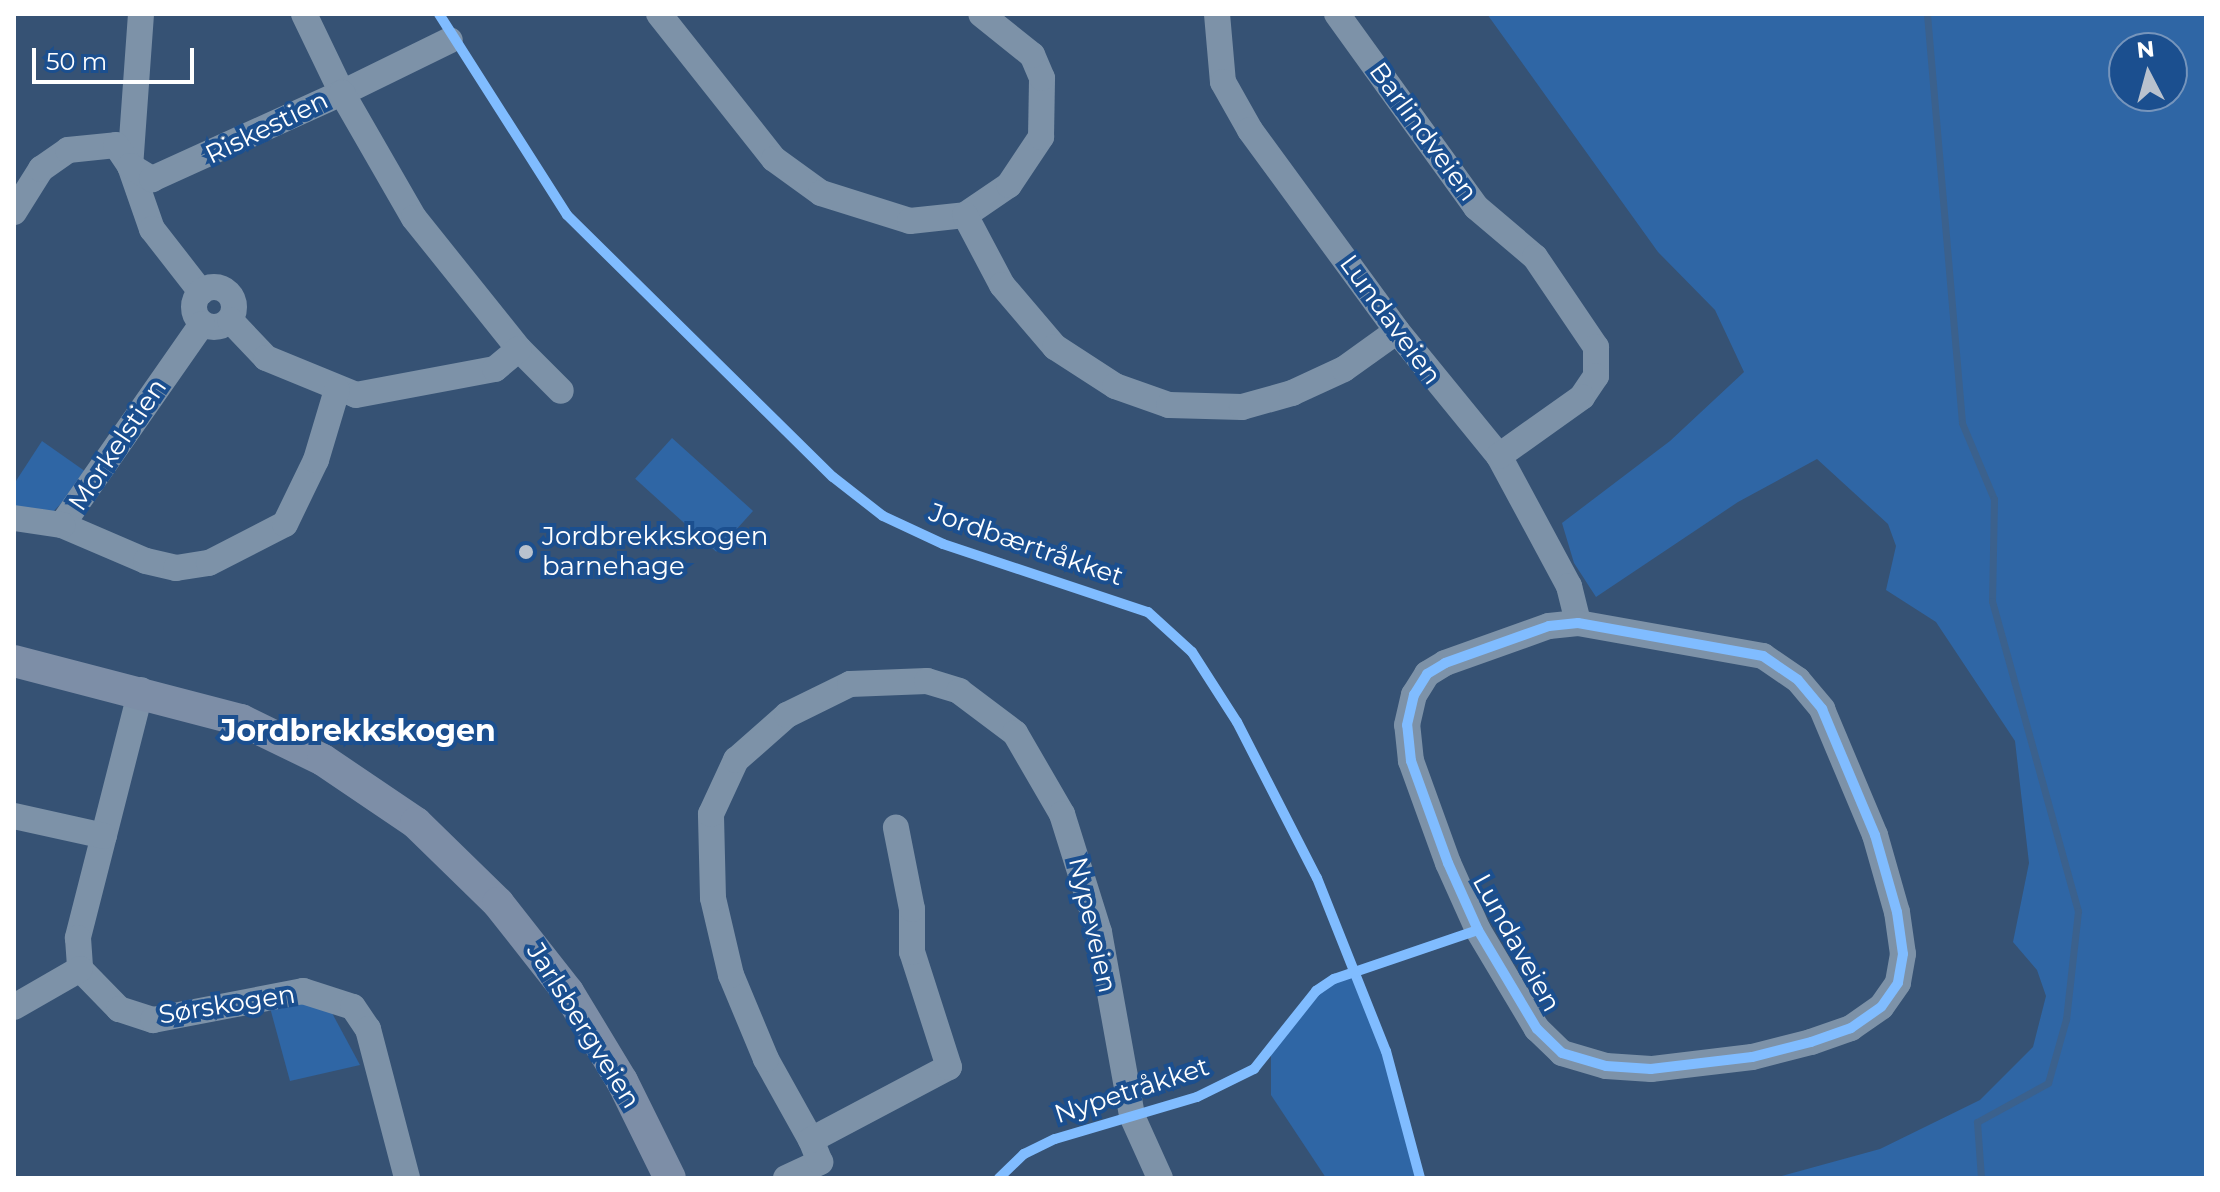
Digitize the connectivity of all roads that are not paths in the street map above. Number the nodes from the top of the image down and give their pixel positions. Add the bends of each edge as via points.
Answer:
1 (141, 14) edge
2 (304, 14) edge
3 (659, 14) edge
4 (981, 14) edge
5 (1217, 14) edge
6 (1337, 14) edge
7 (450, 40) dead end
8 (342, 93) junction
9 (130, 166) junction
10 (14, 212) edge
11 (965, 215) junction
12 (201, 292) junction
13 (230, 320) junction
14 (202, 324) junction
15 (1397, 331) junction
16 (519, 349) junction
17 (337, 390) junction
18 (561, 391) dead end
19 (1499, 456) junction
20 (14, 518) edge
21 (62, 525) junction
22 (1578, 623) junction
23 (14, 661) edge
24 (141, 690) junction
25 (14, 816) edge
26 (896, 828) dead end
27 (104, 836) junction
28 (80, 969) junction
29 (14, 1007) edge
30 (821, 1160) edge
31 (407, 1178) edge
32 (670, 1178) edge
33 (786, 1178) edge
34 (1160, 1178) edge

1 - 9 street
2 - 8 street
3 - 11 street via 774,159 821,193 910,221
4 - 11 street via 1032,55 1045,109 1029,159 1009,185
5 - 15 street, Lundaveien via 1223,82 1250,130
6 - 19 street, Barlindveien via 1476,207 1535,257 1596,347 1596,376 1582,397
7 - 8 street
8 - 9 street, Riskestien via 178,171 152,179
8 - 16 street, Riskestien via 414,218
9 - 10 street, Riskestien via 116,145 68,150 41,169
9 - 12 street via 152,229
11 - 15 street via 1002,285 1055,347 1115,386 1169,405 1242,407 1292,393 1344,369
12 - 13 street via 226,291 235,308
12 - 14 street via 194,308
13 - 14 street via 213,328
13 - 17 street via 266,358
14 - 21 street, Morkelstien
15 - 19 street, Lundaveien
16 - 17 street via 495,369 424,387 356,395
16 - 18 street, Riskestien
17 - 21 street, Morkelstien via 316,460 285,524 209,563 176,568 146,561
19 - 22 street, Lundaveien via 1569,586
20 - 21 street
22 - 22 street, Lundaveien via 1549,626 1445,663 1427,674 1414,695 1407,725 1411,761 1448,863 1478,930 1537,1029 1562,1053 1606,1066 1651,1069 1752,1057 1811,1042 1851,1028 1881,1007 1898,983 1903,954 1897,912 1875,835 1822,709 1798,680 1763,656
23 - 24 main road, Jarlsbergveien
24 - 27 street
24 - 32 main road, Jarlsbergveien via 297,746 364,783 448,849 568,992 622,1081
25 - 27 street
26 - 30 street via 912,909 912,952 949,1067
27 - 28 street via 78,938
28 - 29 street
28 - 31 street, Sørskogen via 119,1009 153,1020 303,991 353,1007 368,1029
30 - 33 street
30 - 34 street, Nypeveien via 766,1059 731,975 713,898 711,814 736,760 787,715 850,684 927,681 959,691 1015,733 1062,814 1099,932 1132,1116

